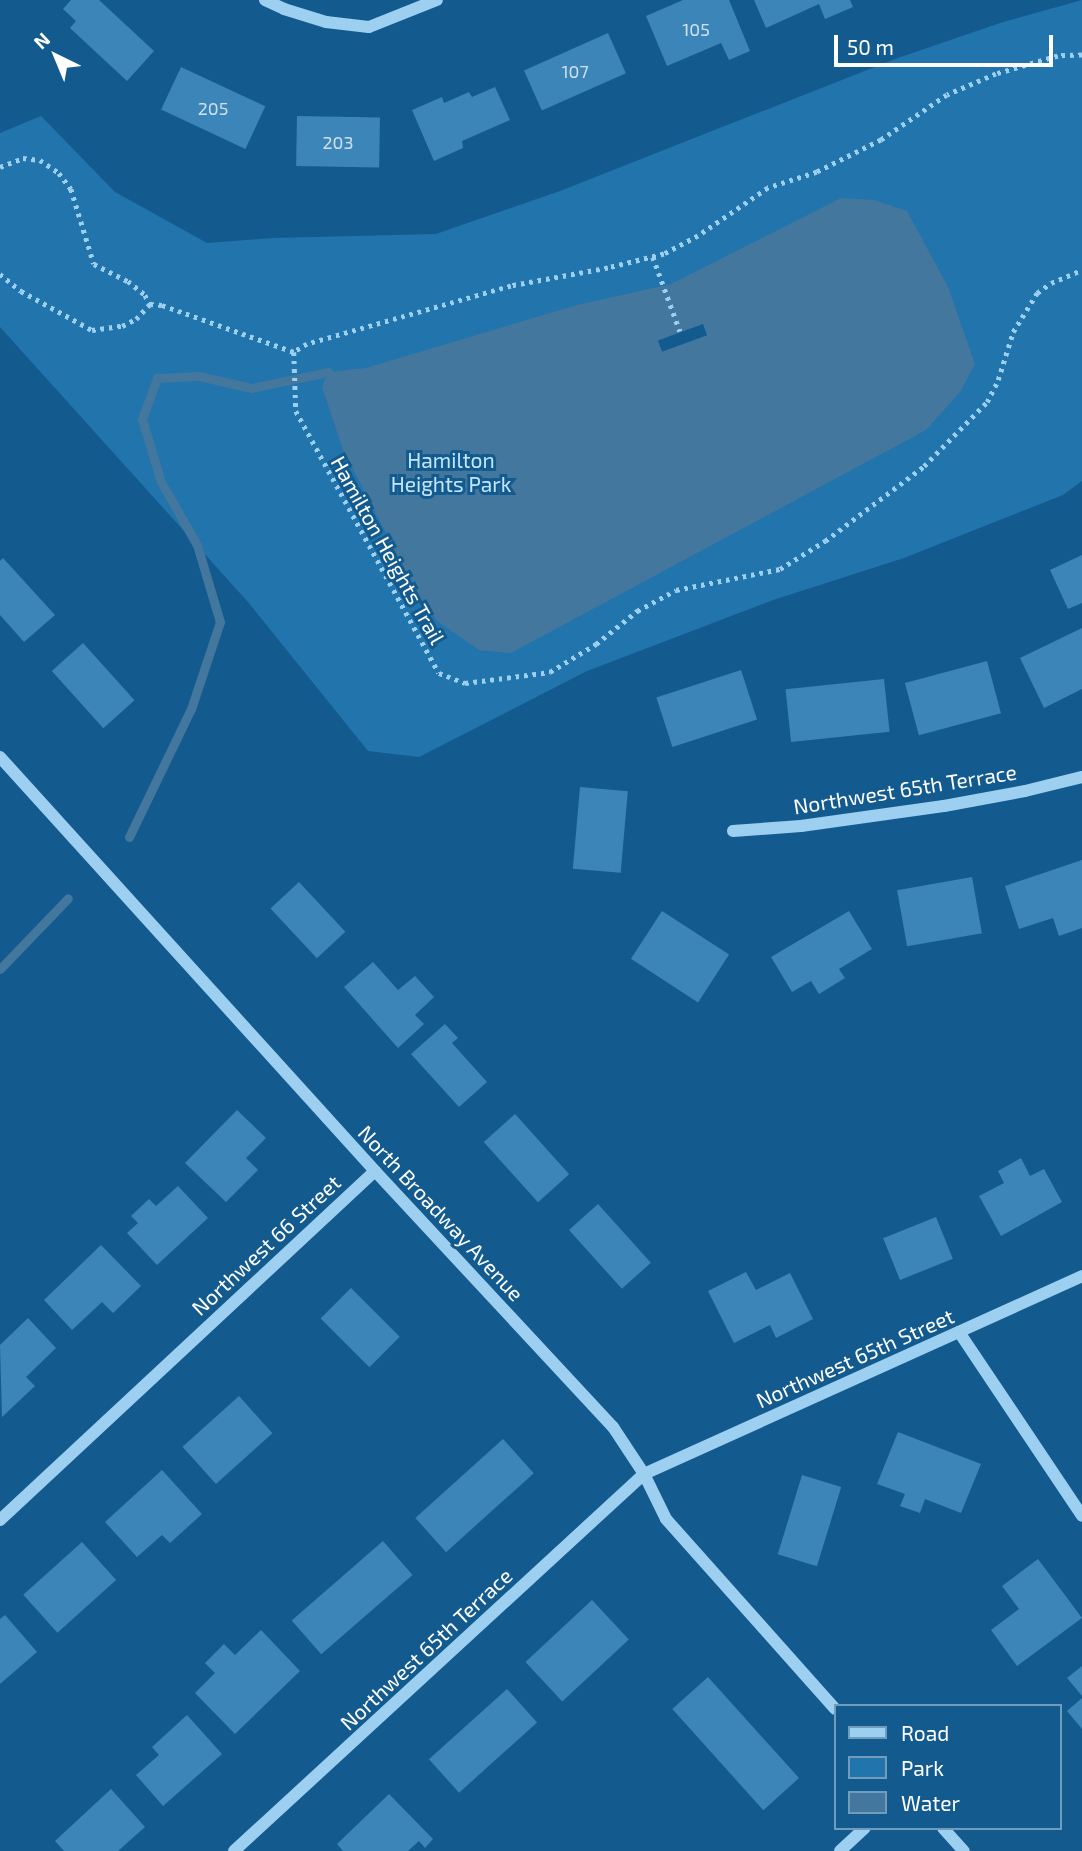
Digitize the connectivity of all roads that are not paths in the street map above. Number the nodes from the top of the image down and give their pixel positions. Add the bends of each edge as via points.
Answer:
1 (264, 0) edge
2 (437, 0) edge
3 (0, 757) edge
4 (1082, 777) edge
5 (733, 831) dead end
6 (375, 1171) junction
7 (1082, 1276) edge
8 (959, 1332) junction
9 (644, 1474) junction
10 (1082, 1516) edge
11 (0, 1520) edge
12 (834, 1708) edge
13 (863, 1830) edge
14 (945, 1830) edge
15 (234, 1851) edge
16 (840, 1851) edge
17 (964, 1851) edge

1 - 2 street via 326,22 369,27
3 - 6 street, North Broadway Avenue
4 - 5 street, Northwest 65th Terrace via 944,806
6 - 9 street, North Broadway Avenue via 613,1427
6 - 11 street, Northwest 66 Street
7 - 8 street, Northwest 65th Street
8 - 9 street, Northwest 65th Street
8 - 10 street
9 - 12 street, North Broadway Avenue via 666,1519
9 - 15 street, Northwest 65th Terrace
13 - 16 street
14 - 17 street

